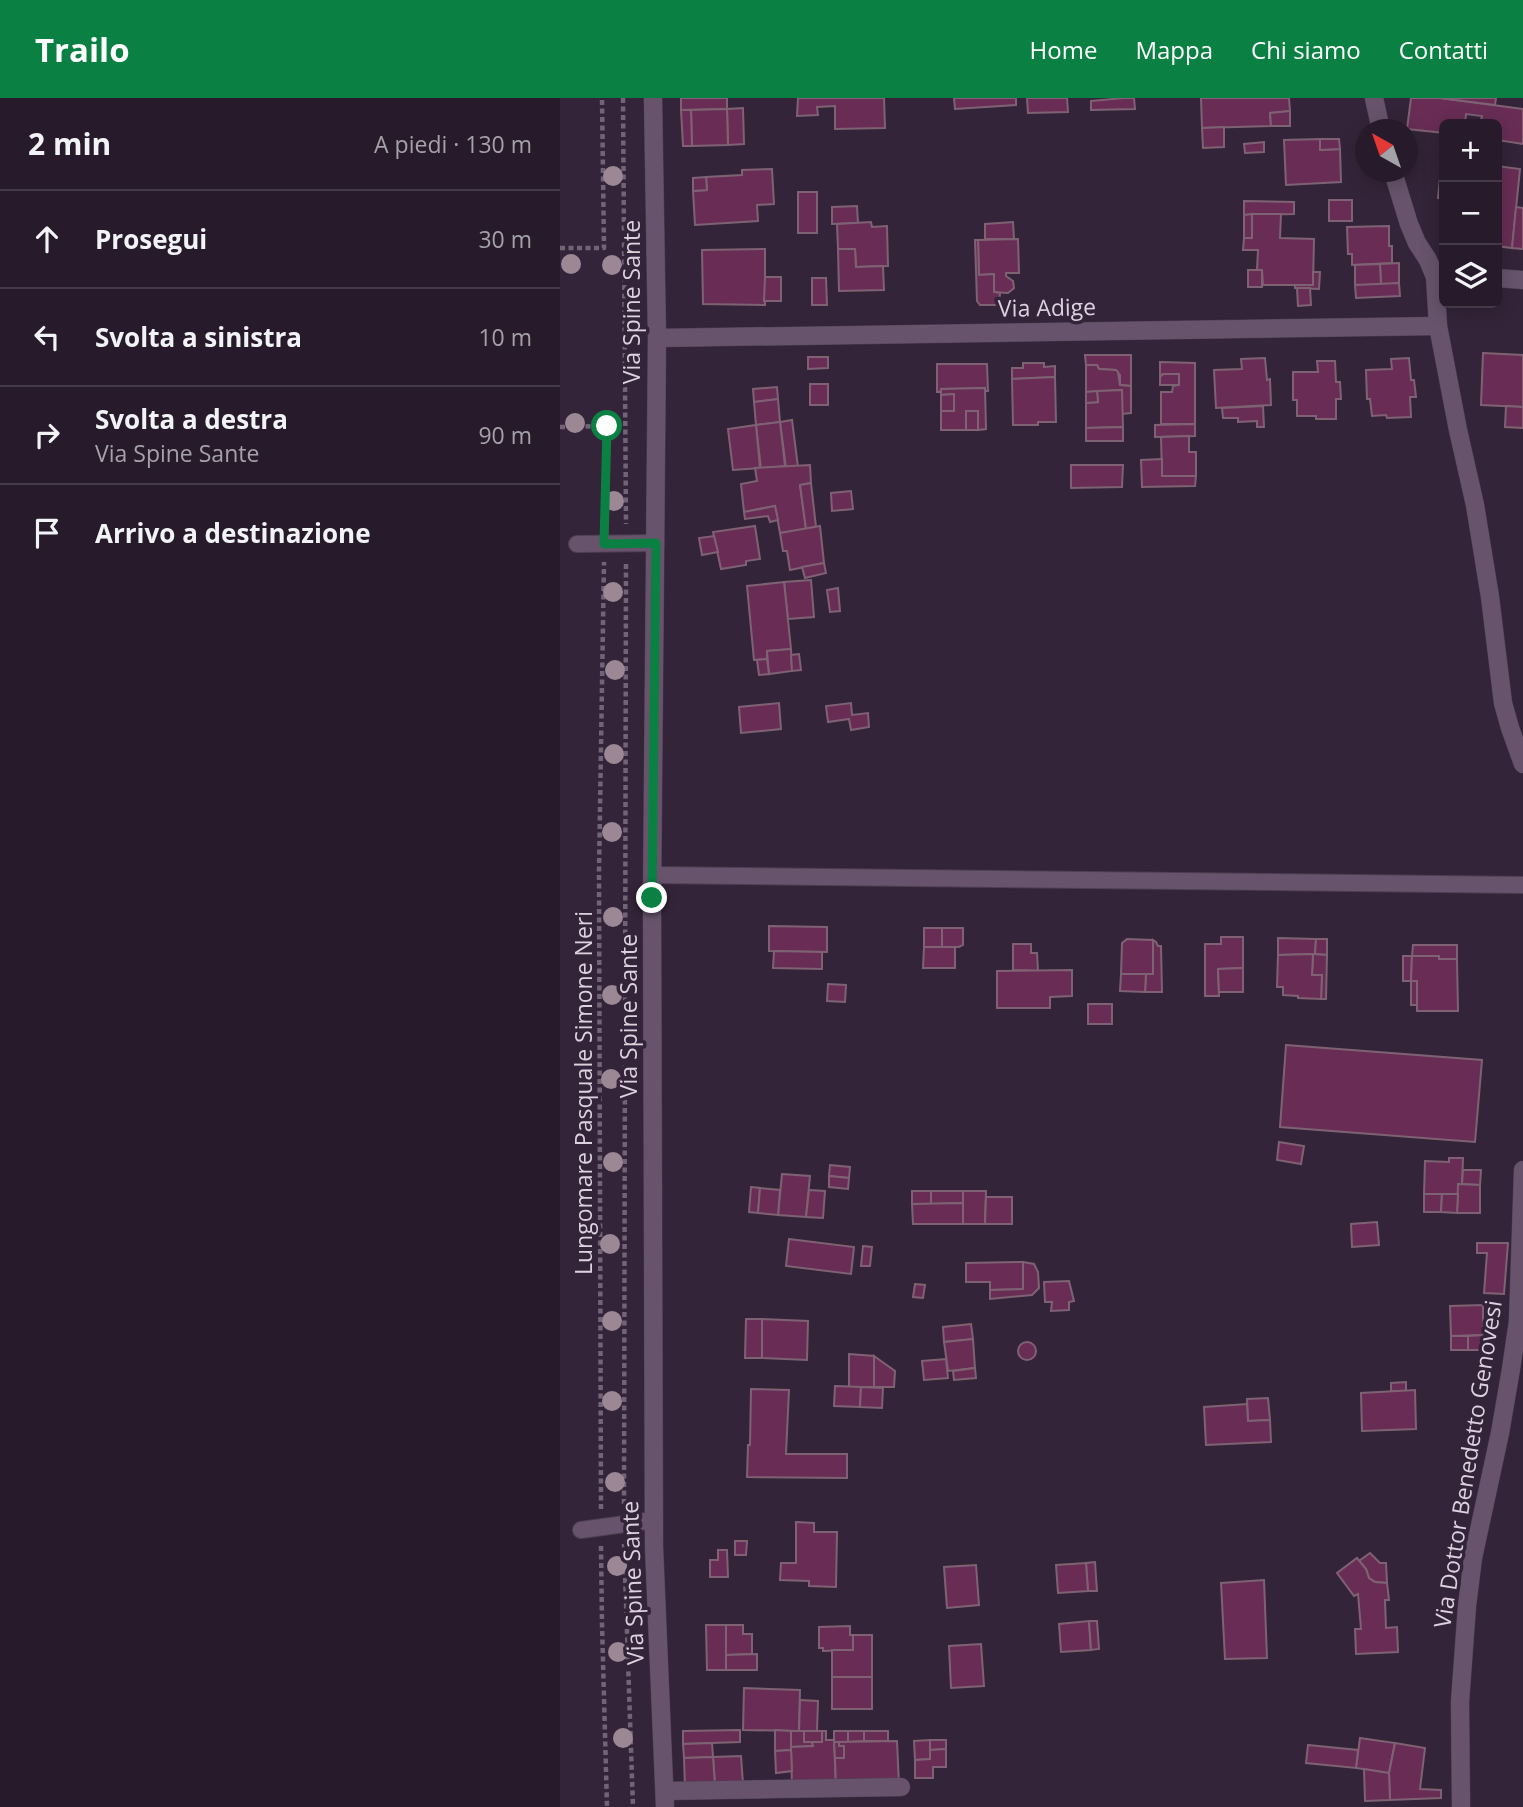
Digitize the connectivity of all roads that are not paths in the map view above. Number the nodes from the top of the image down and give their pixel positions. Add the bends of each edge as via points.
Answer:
1 (653, 98) edge
2 (1374, 98) edge
3 (1379, 119) edge
4 (1396, 182) edge
5 (1439, 277) edge
6 (1502, 278) edge
7 (1523, 280) edge
8 (1438, 326) junction
9 (657, 338) junction
10 (656, 543) junction
11 (577, 544) dead end
12 (1523, 764) edge
13 (652, 875) junction
14 (1523, 885) edge
15 (1523, 1170) edge
16 (654, 1520) junction
17 (581, 1530) dead end
18 (901, 1787) dead end
19 (665, 1799) edge
20 (1461, 1807) edge

1 - 9 street, Via Spine Sante
2 - 3 street
4 - 5 street via 1409,224
5 - 8 street
6 - 7 street
8 - 9 street, Via Adige
8 - 12 street via 1475,505 1503,704
9 - 10 street, Via Spine Sante
10 - 11 lane
10 - 13 street, Via Spine Sante
13 - 14 lane
13 - 16 street, Via Spine Sante
15 - 20 street, Via Dottor Benedetto Genovesi via 1518,1321 1467,1606 1460,1702
16 - 17 lane
16 - 19 street, Via Spine Sante
18 - 19 street

